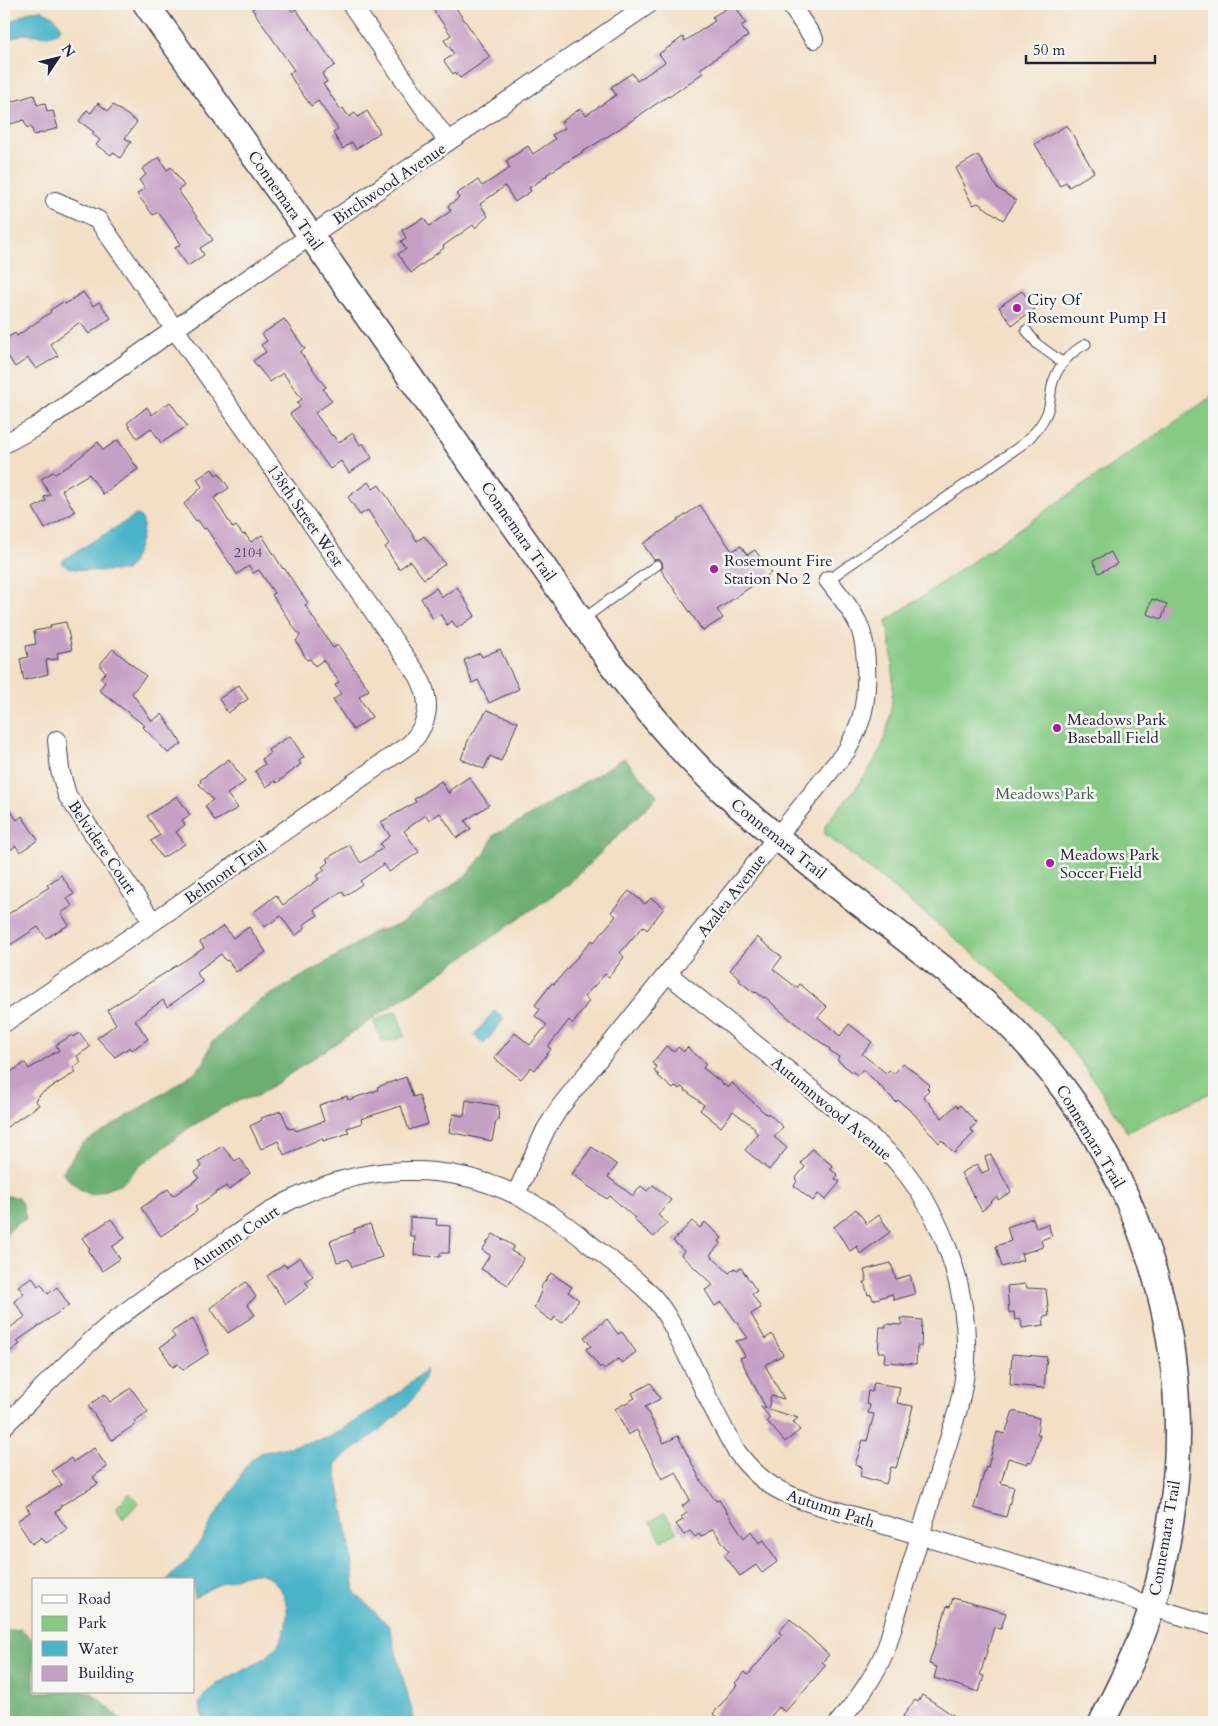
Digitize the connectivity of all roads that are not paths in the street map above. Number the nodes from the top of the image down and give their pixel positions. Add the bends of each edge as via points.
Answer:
1 (146, 4) edge
2 (351, 4) edge
3 (649, 4) edge
4 (790, 4) edge
5 (814, 39) dead end
6 (448, 142) junction
7 (55, 201) dead end
8 (311, 236) junction
9 (176, 329) junction
10 (1026, 330) dead end
11 (1086, 344) dead end
12 (1063, 364) junction
13 (4, 444) edge
14 (658, 565) dead end
15 (828, 580) joint
16 (581, 620) junction
17 (427, 706) joint
18 (57, 740) dead end
19 (777, 837) junction
20 (154, 922) junction
21 (668, 974) junction
22 (4, 1023) edge
23 (516, 1194) junction
24 (4, 1426) edge
25 (921, 1537) junction
26 (1152, 1606) junction
27 (1214, 1626) edge
28 (839, 1722) edge
29 (1102, 1722) edge

1 - 8 street, Connemara Trail
2 - 6 street
3 - 6 street, Birchwood Avenue
4 - 5 street
6 - 8 street, Birchwood Avenue
7 - 9 street, 138th Street West via 98,220
8 - 9 street, Birchwood Avenue
8 - 16 street, Connemara Trail
9 - 13 street, Birchwood Avenue via 37,426
9 - 17 street, 138th Street West via 418,675
10 - 12 lane via 1037,344
11 - 12 lane via 1072,352
12 - 15 lane via 1054,381 1047,413 1032,436
14 - 16 lane
15 - 19 street, Azalea Avenue via 860,627 866,658 865,700 862,715 846,750
16 - 19 street, Connemara Trail via 672,741 726,795
17 - 20 street, Belmont Trail via 423,727 410,744
18 - 20 street, Belvidere Court via 67,795
19 - 21 street, Azalea Avenue
19 - 26 street, Connemara Trail via 999,1016 1073,1102 1115,1173 1151,1263 1166,1320 1177,1403 1174,1493
20 - 22 street, Belmont Trail
21 - 23 street, Azalea Avenue via 553,1117
21 - 25 street, Autumnwood Avenue via 872,1138 913,1183 941,1232 960,1288 966,1360 958,1409
23 - 24 street, Autumn Court via 458,1176 412,1171 363,1175 311,1190 262,1218 114,1321
23 - 25 street, Autumn Path via 562,1222 637,1281 653,1298 673,1326 729,1438 748,1466 761,1478 795,1498
25 - 26 street, Autumn Path
25 - 28 street, Autumnwood Avenue via 880,1666
26 - 27 street, Autumn Path
26 - 29 street, Connemara Trail via 1133,1660

